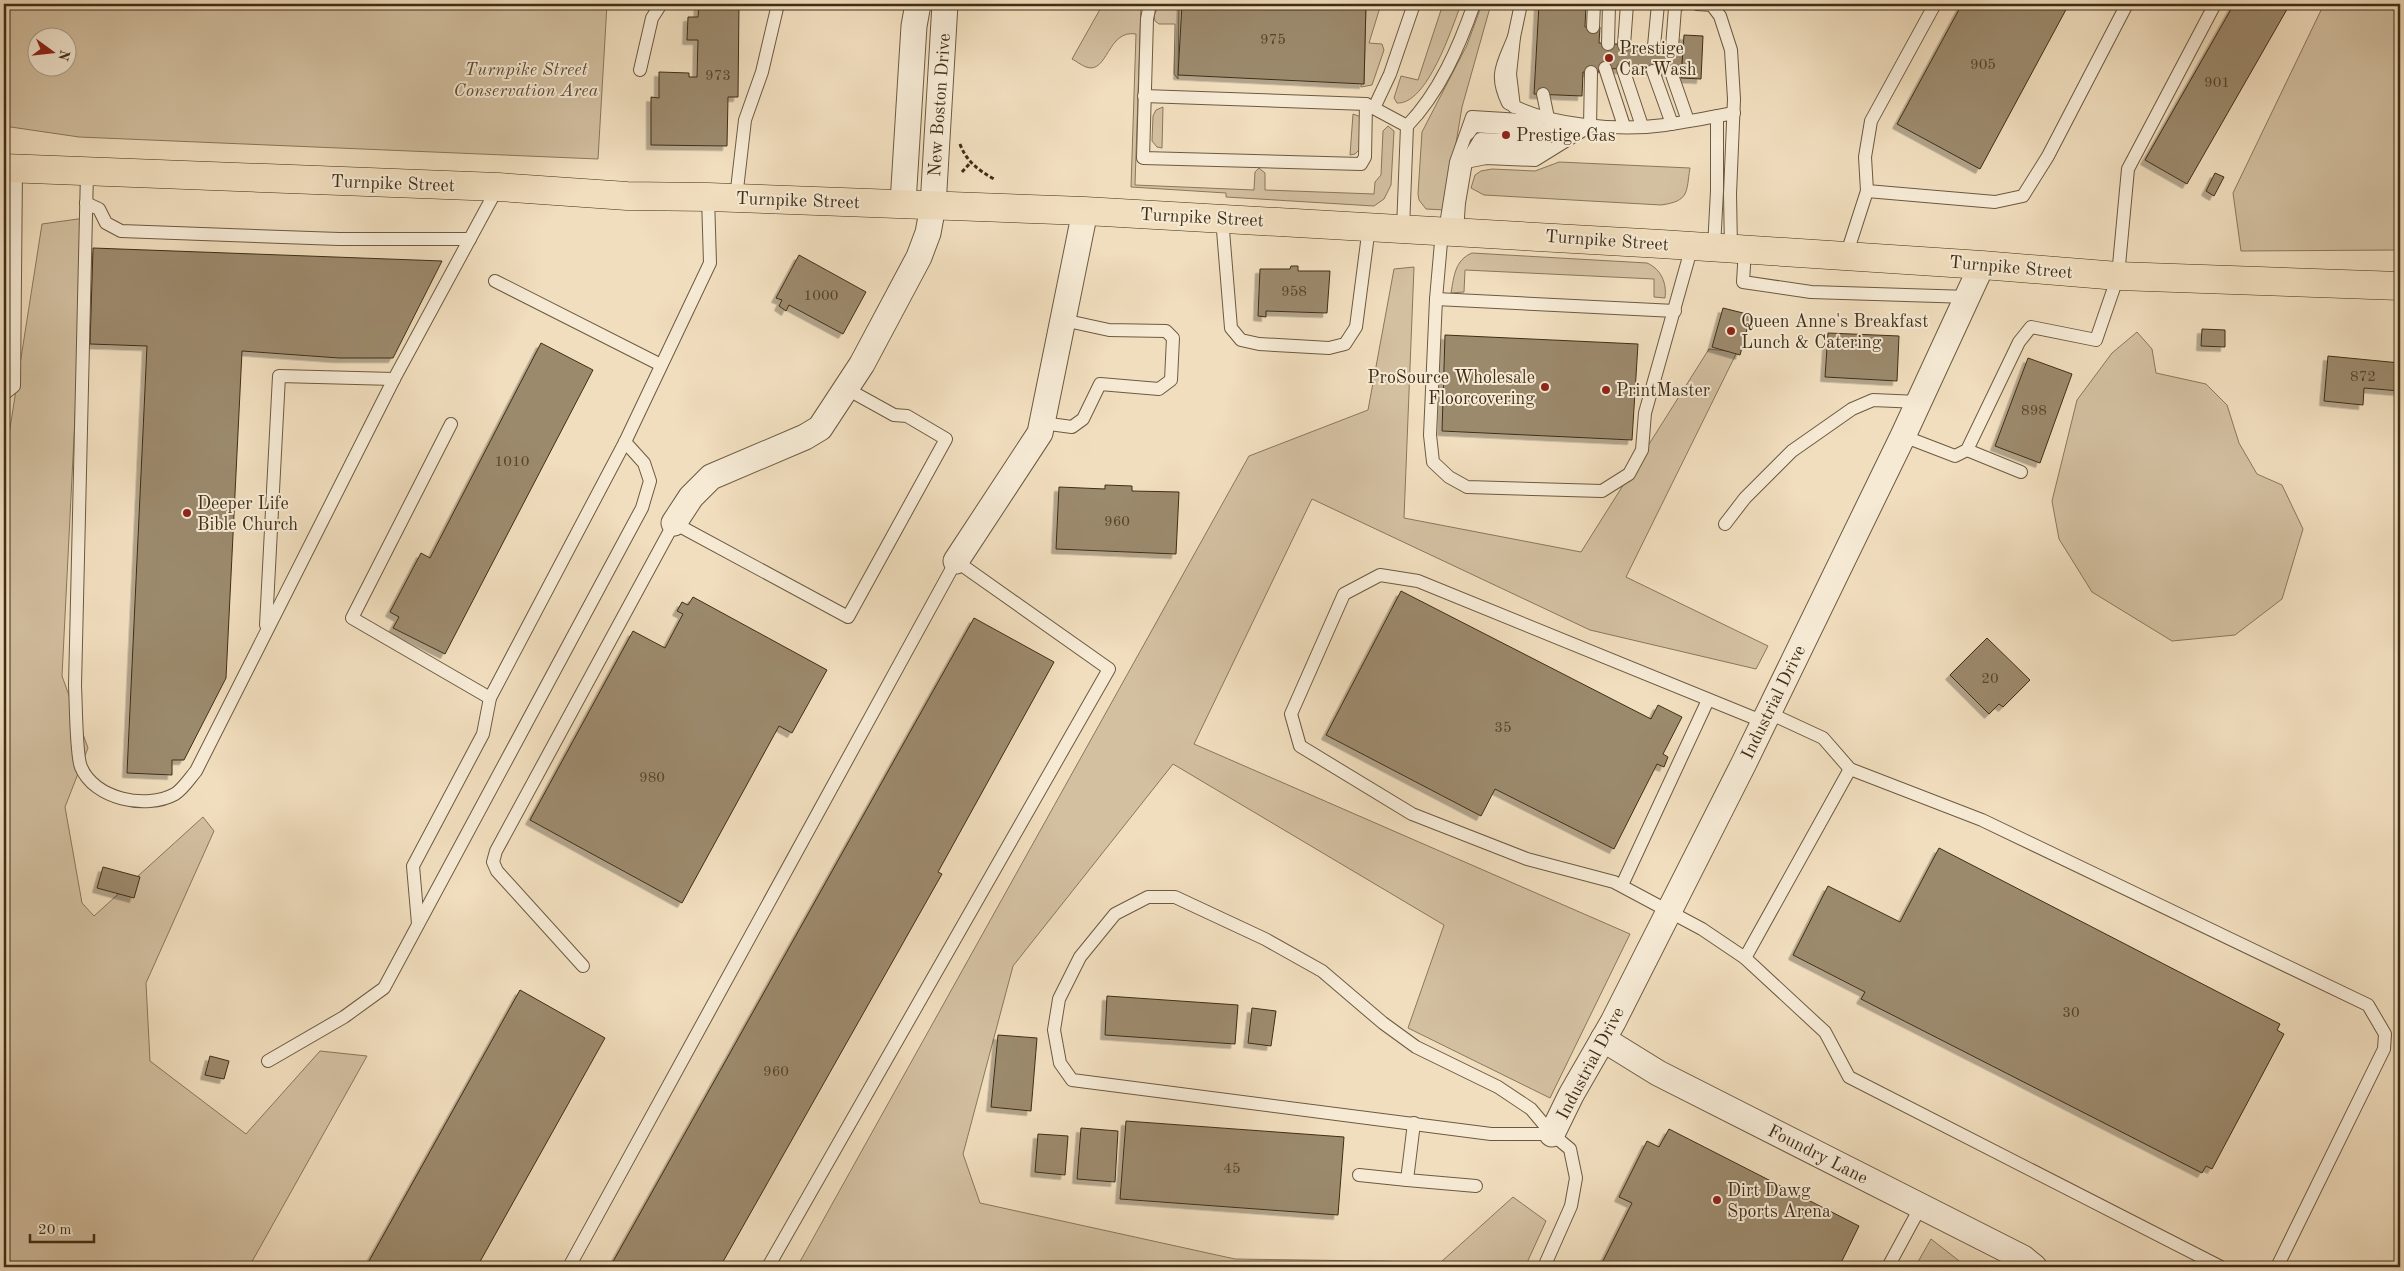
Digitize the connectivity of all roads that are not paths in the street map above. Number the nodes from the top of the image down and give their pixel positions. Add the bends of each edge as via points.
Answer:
1 (661, 4) edge
2 (778, 4) edge
3 (918, 4) edge
4 (945, 4) edge
5 (1150, 4) edge
6 (1414, 4) edge
7 (1474, 4) edge
8 (1521, 4) edge
9 (1594, 4) edge
10 (1609, 4) edge
11 (1626, 4) edge
12 (1658, 4) edge
13 (1679, 4) edge
14 (1697, 4) edge
15 (1712, 4) edge
16 (1935, 4) edge
17 (2127, 4) edge
18 (2215, 4) edge
19 (1593, 27) dead end
20 (1608, 44) dead end
21 (1624, 45) dead end
22 (1654, 46) dead end
23 (1672, 47) dead end
24 (1606, 68) dead end
25 (1623, 69) dead end
26 (640, 70) dead end
27 (1653, 71) dead end
28 (1591, 72) dead end
29 (1672, 72) dead end
30 (1543, 94) dead end
31 (1144, 96) junction
32 (1370, 106) junction
33 (1734, 113) junction
34 (1717, 116) junction
35 (1548, 118) junction
36 (1688, 121) junction
37 (1672, 124) junction
38 (1407, 126) junction
39 (1590, 126) junction
40 (1624, 126) junction
41 (1642, 126) junction
42 (1461, 162) junction
43 (10, 168) edge
44 (86, 172) junction
45 (498, 187) junction
46 (1867, 191) junction
47 (708, 197) junction
48 (736, 198) junction
49 (86, 203) junction
50 (903, 203) junction
51 (933, 206) junction
52 (1085, 211) junction
53 (1222, 218) junction
54 (1369, 227) junction
55 (1403, 229) junction
56 (1448, 231) junction
57 (470, 239) junction
58 (1720, 248) junction
59 (1846, 256) junction
60 (1982, 264) junction
61 (2118, 276) junction
62 (495, 281) dead end
63 (2400, 286) edge
64 (1969, 296) junction
65 (1436, 299) junction
66 (1675, 311) junction
67 (1063, 320) junction
68 (661, 365) junction
69 (394, 379) junction
70 (847, 389) junction
71 (4, 394) edge
72 (1919, 402) junction
73 (1042, 423) junction
74 (451, 424) dead end
75 (1903, 436) junction
76 (625, 442) junction
77 (1967, 450) junction
78 (2021, 472) dead end
79 (674, 523) junction
80 (1725, 524) dead end
81 (956, 561) junction
82 (266, 632) junction
83 (490, 698) junction
84 (1708, 700) junction
85 (1766, 717) junction
86 (1850, 769) junction
87 (1622, 885) junction
88 (1667, 912) junction
89 (418, 924) junction
90 (1745, 958) junction
91 (583, 966) dead end
92 (1603, 1039) junction
93 (268, 1061) dead end
94 (1414, 1123) junction
95 (1552, 1134) junction
96 (1359, 1175) dead end
97 (1407, 1180) junction
98 (1476, 1186) dead end
99 (1921, 1206) junction
100 (569, 1267) edge
101 (768, 1267) edge
102 (1544, 1267) edge
103 (1888, 1267) edge
104 (2034, 1267) edge
105 (2221, 1267) edge
106 (2277, 1267) edge

1 - 26 lane via 652,18
2 - 48 lane via 762,72 745,120
3 - 50 street, New Boston Drive
4 - 51 street, New Boston Drive
5 - 31 lane via 1146,19
6 - 32 lane via 1390,74
7 - 38 lane via 1433,93
8 - 35 lane via 1514,37 1499,78 1508,103
9 - 19 lane
10 - 20 lane
11 - 21 lane
12 - 22 lane
13 - 23 lane via 1675,8
14 - 15 lane
15 - 33 lane via 1730,44
16 - 46 lane via 1871,121 1865,157
17 - 46 lane via 2048,156 2023,196 1995,202
18 - 61 lane via 2128,169
24 - 40 lane
25 - 41 lane
27 - 37 lane
28 - 39 lane
29 - 36 lane
30 - 35 lane
31 - 32 lane
31 - 32 lane via 1142,152 1143,158 1148,160 1361,164 1365,157
32 - 38 lane
33 - 34 lane
33 - 58 lane via 1730,194
34 - 36 lane
34 - 58 lane
35 - 39 lane
36 - 37 lane
37 - 41 lane
38 - 55 lane
39 - 40 lane
39 - 42 lane via 1534,160 1486,158
39 - 42 lane via 1532,141 1480,139
39 - 42 lane via 1530,130 1474,126 1470,128
40 - 41 lane
42 - 56 lane
43 - 44 main road, Turnpike Street
43 - 71 lane via 14,386
44 - 45 main road, Turnpike Street
44 - 49 lane
45 - 47 main road, Turnpike Street via 627,196
45 - 57 lane
46 - 59 lane
47 - 48 main road, Turnpike Street
47 - 68 lane via 710,262
48 - 50 main road, Turnpike Street
49 - 57 lane via 99,209 106,223 121,230 329,239
49 - 82 lane via 75,686 80,766 94,786 120,798 156,802 176,793 196,772
50 - 51 main road, Turnpike Street
51 - 52 main road, Turnpike Street
51 - 70 street, New Boston Drive via 919,257
52 - 53 main road, Turnpike Street
52 - 67 street
53 - 54 main road, Turnpike Street
53 - 54 lane via 1231,328 1241,340 1269,345 1329,348 1345,344 1356,327
54 - 55 main road, Turnpike Street
55 - 56 main road, Turnpike Street
56 - 58 main road, Turnpike Street
56 - 65 lane
57 - 69 lane
58 - 59 main road, Turnpike Street
58 - 64 lane via 1743,282 1811,292
58 - 66 lane
59 - 60 main road, Turnpike Street
60 - 61 main road, Turnpike Street
60 - 64 street, Industrial Drive
61 - 63 main road, Turnpike Street
61 - 77 lane via 2096,340 2030,327 2019,342
62 - 68 lane
64 - 72 street, Industrial Drive
65 - 66 lane
65 - 66 lane via 1430,435 1433,462 1449,477 1467,487 1602,490 1629,474 1642,450 1646,413
67 - 73 street
67 - 73 lane via 1109,330 1166,331 1173,338 1171,380 1159,389 1100,384 1083,419 1072,427
68 - 76 lane
69 - 82 lane
69 - 82 lane via 279,376
70 - 79 street, New Boston Drive via 820,428 711,477
70 - 79 lane via 894,415 907,416 946,440 848,617
72 - 75 street, Industrial Drive
72 - 80 lane via 1874,400 1852,409 1792,451 1745,498
73 - 81 street via 1040,433
74 - 83 lane via 352,618
75 - 77 lane via 1954,456
75 - 85 street, Industrial Drive
76 - 83 lane
76 - 89 lane via 644,463 650,482 642,508
77 - 78 lane
79 - 91 lane via 492,862
81 - 100 lane
81 - 101 lane via 1109,670
83 - 89 lane via 483,734 413,866
84 - 85 lane
84 - 87 lane
84 - 87 lane via 1418,581 1380,575 1344,594 1291,714 1300,746 1412,814 1527,859
85 - 86 lane via 1824,738
85 - 88 street, Industrial Drive
86 - 90 lane
86 - 106 lane via 1982,820 2368,1005 2385,1034 2384,1048
87 - 88 lane
88 - 90 lane via 1702,929
88 - 92 street, Industrial Drive
89 - 93 lane via 384,988 344,1017
90 - 105 lane via 1825,1032 1849,1077
92 - 95 street, Industrial Drive
92 - 99 street, Foundry Lane via 1658,1073
94 - 95 lane via 1491,1134
94 - 95 lane via 1072,1080 1060,1063 1054,1030 1059,999 1080,957 1115,914 1148,897 1175,898 1265,939 1322,971 1382,1023 1416,1047 1498,1087 1531,1109
94 - 97 lane
95 - 102 lane via 1570,1149 1576,1178 1570,1206
96 - 97 lane
97 - 98 lane
99 - 103 lane
99 - 104 street, Foundry Lane via 2024,1258

